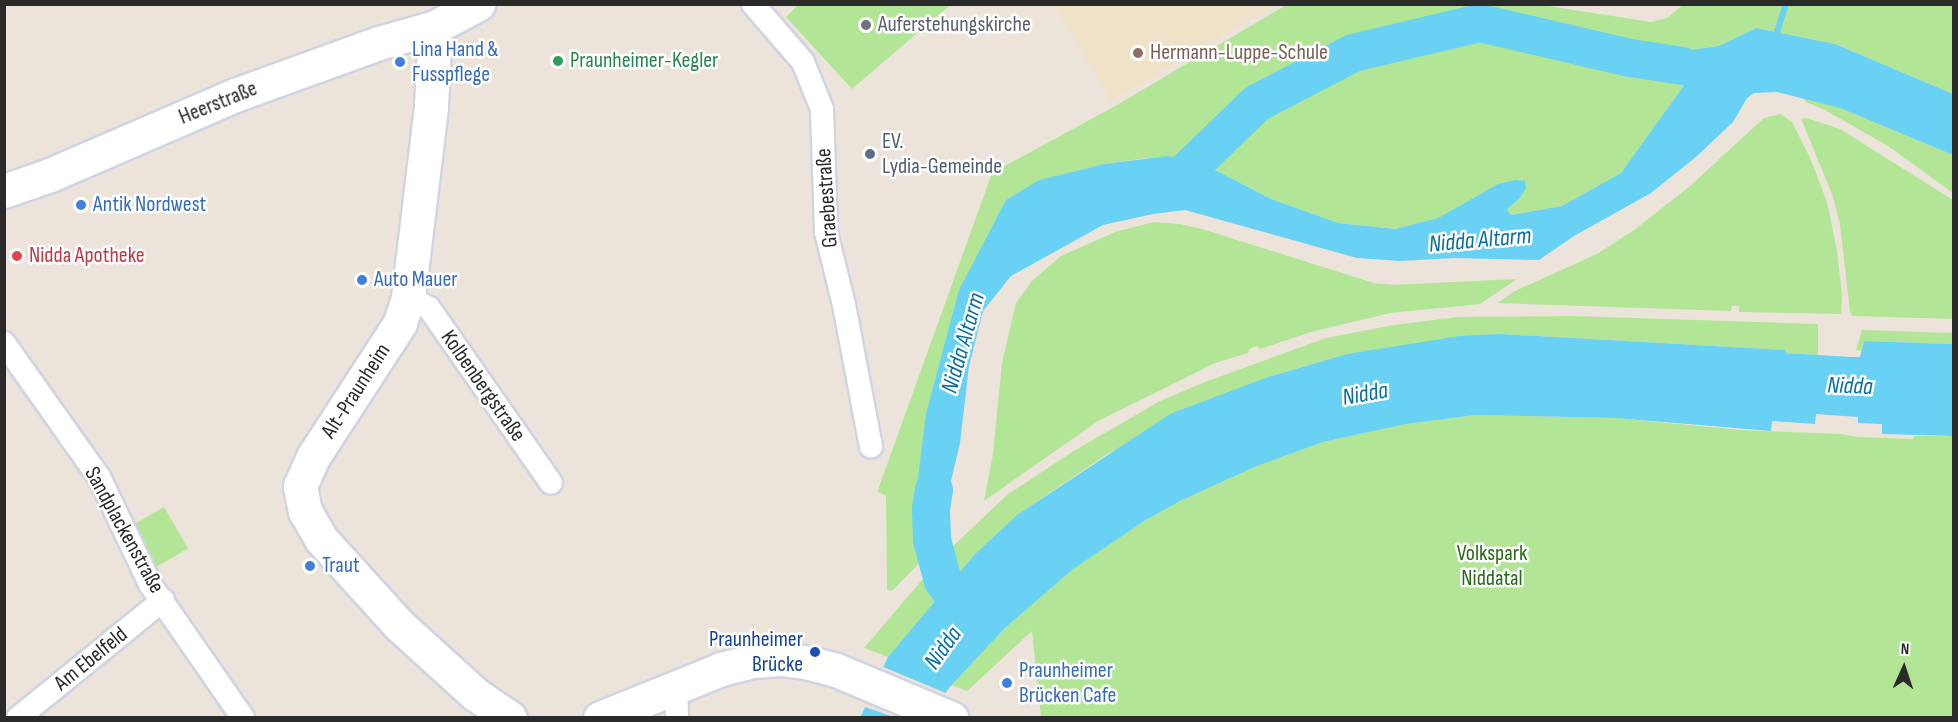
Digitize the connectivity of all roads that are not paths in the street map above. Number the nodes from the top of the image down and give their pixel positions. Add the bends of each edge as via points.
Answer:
1 (478, 4) edge
2 (753, 4) edge
3 (435, 27) junction
4 (4, 190) edge
5 (408, 298) junction
6 (4, 343) edge
7 (871, 446) dead end
8 (551, 483) dead end
9 (163, 600) junction
10 (676, 702) edge
11 (18, 717) edge
12 (243, 717) edge
13 (510, 717) edge
14 (600, 717) edge
15 (951, 717) edge

1 - 3 main road
2 - 7 street, Graebestraße via 803,62 822,110 826,232
3 - 4 main road, Heerstraße via 235,95 50,175
3 - 5 main road, Alt-Praunheim via 431,107
5 - 8 street, Kolbenbergstraße via 429,308
5 - 13 main road, Alt-Praunheim via 400,323 313,457 300,486 305,511 321,539 399,625 475,694
6 - 9 street, Sandplackenstraße via 99,477 150,584
9 - 11 street, Am Ebelfeld
9 - 12 street, Sandplackenstraße
10 - 14 main road
10 - 15 main road via 736,664 772,660 810,663

